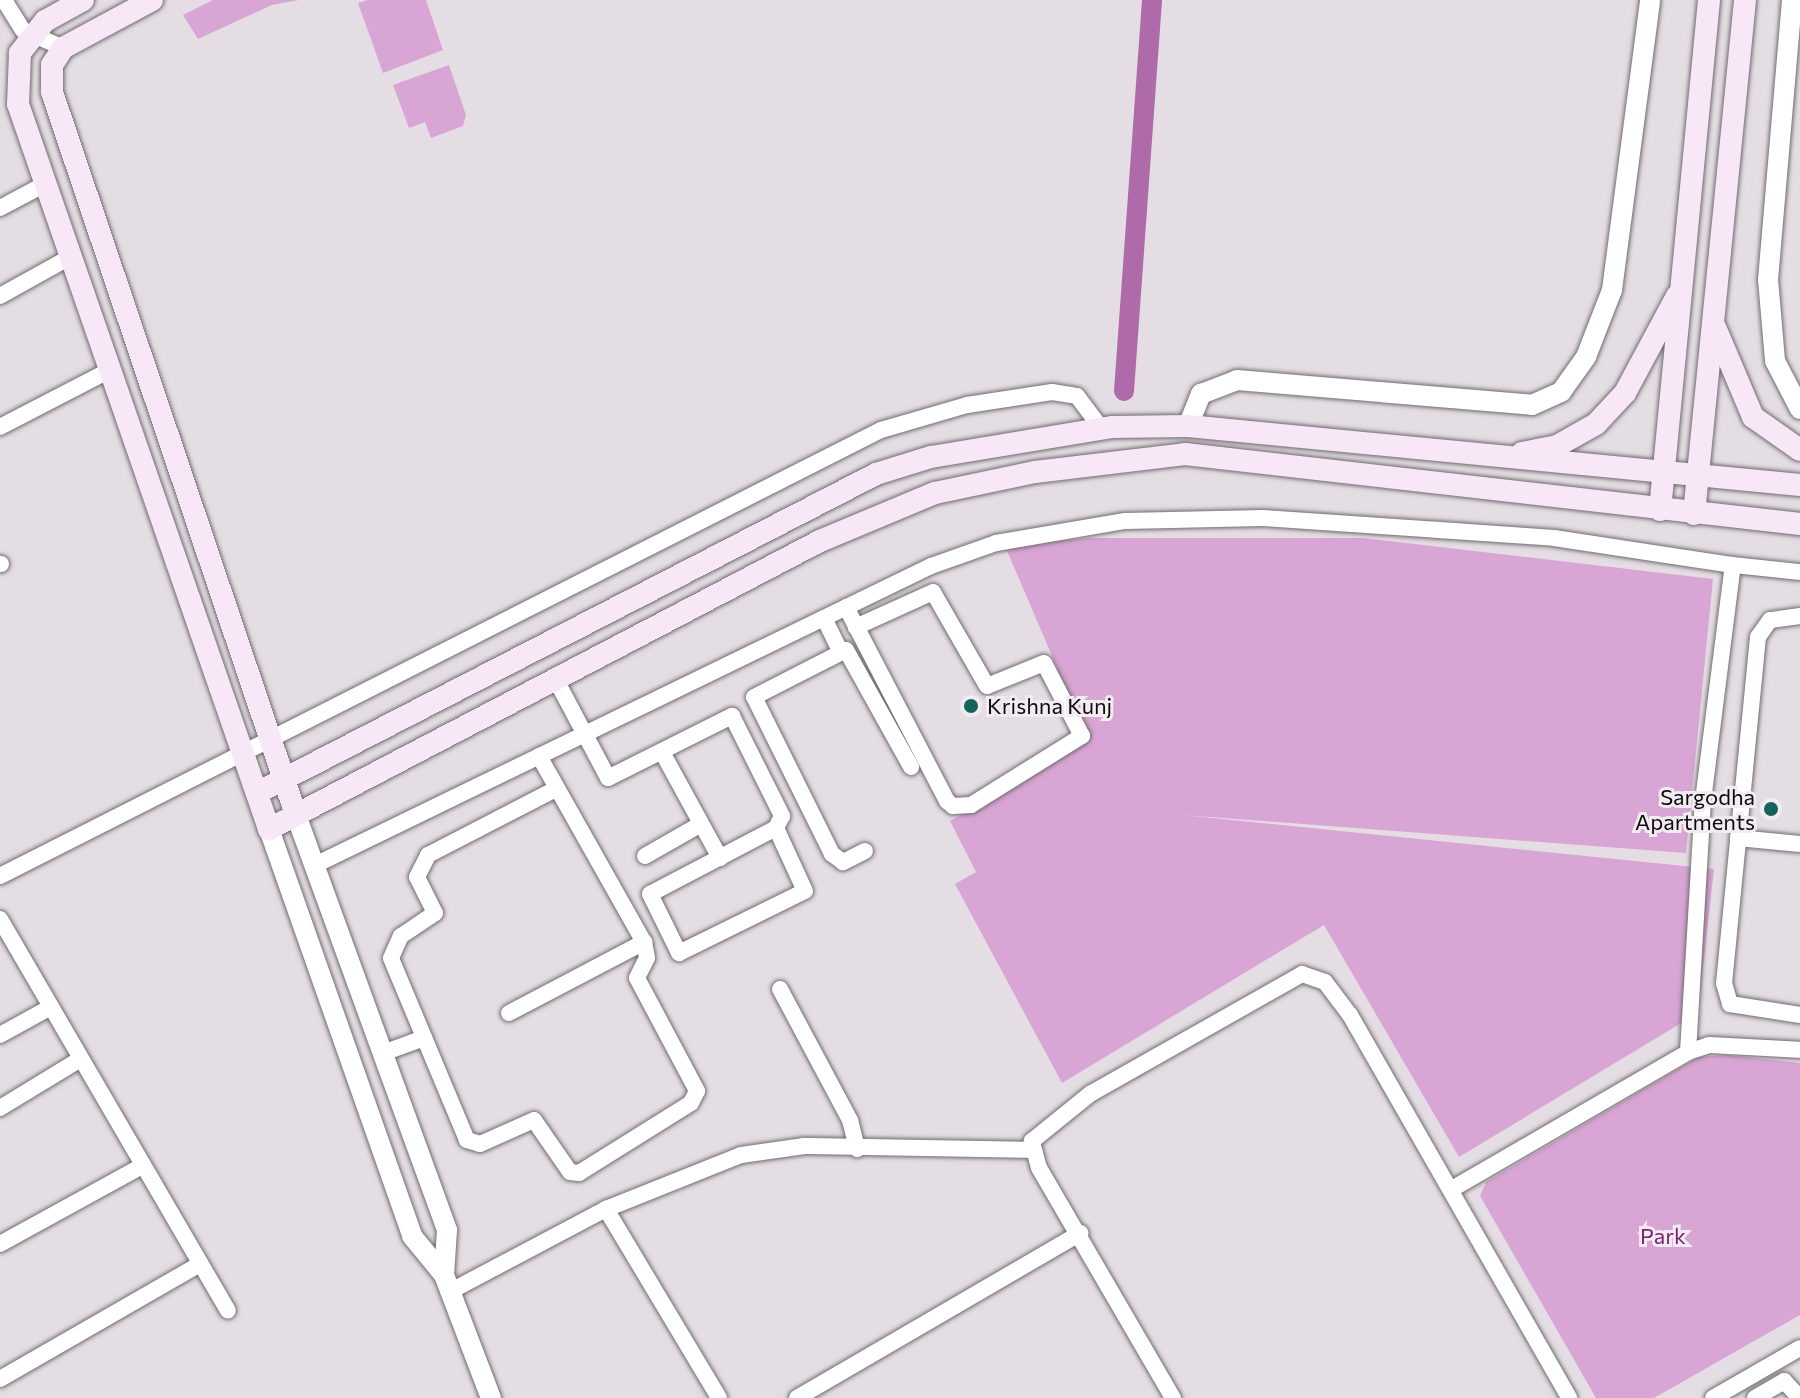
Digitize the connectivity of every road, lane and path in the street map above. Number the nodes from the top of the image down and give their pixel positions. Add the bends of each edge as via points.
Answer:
1 (4, 0) edge
2 (83, 0) edge
3 (152, 0) edge
4 (1650, 0) edge
5 (1709, 0) edge
6 (1745, 0) edge
7 (1792, 0) edge
8 (31, 36) junction
9 (63, 48) junction
10 (47, 183) junction
11 (0, 208) edge
12 (72, 256) junction
13 (1680, 292) junction
14 (0, 296) edge
15 (1713, 318) junction
16 (112, 369) junction
17 (1800, 409) edge
18 (1188, 426) junction
19 (0, 427) edge
20 (1101, 428) junction
21 (1800, 450) edge
22 (1501, 457) junction
23 (1697, 474) junction
24 (1662, 475) junction
25 (1800, 485) edge
26 (1660, 510) junction
27 (1694, 514) junction
28 (1800, 524) edge
29 (1733, 565) junction
30 (1800, 572) edge
31 (846, 607) junction
32 (1800, 616) edge
33 (824, 618) junction
34 (856, 627) junction
35 (839, 649) junction
36 (556, 680) junction
37 (584, 734) junction
38 (270, 735) junction
39 (241, 748) junction
40 (662, 752) junction
41 (539, 756) junction
42 (911, 767) dead end
43 (284, 781) junction
44 (556, 789) junction
45 (257, 793) junction
46 (296, 815) junction
47 (701, 824) junction
48 (776, 828) junction
49 (269, 829) junction
50 (1738, 838) junction
51 (1800, 844) edge
52 (865, 851) dead end
53 (645, 856) dead end
54 (720, 858) junction
55 (315, 865) junction
56 (0, 876) edge
57 (0, 919) edge
58 (644, 942) junction
59 (780, 989) dead end
60 (49, 1008) junction
61 (509, 1013) dead end
62 (1800, 1015) edge
63 (0, 1035) edge
64 (424, 1038) junction
65 (1800, 1050) edge
66 (1688, 1052) junction
67 (383, 1053) junction
68 (79, 1060) junction
69 (0, 1108) edge
70 (857, 1149) junction
71 (1030, 1150) junction
72 (142, 1166) junction
73 (1452, 1189) junction
74 (606, 1209) junction
75 (1080, 1233) junction
76 (0, 1244) edge
77 (200, 1264) junction
78 (447, 1284) junction
79 (228, 1311) dead end
80 (1793, 1352) edge
81 (1799, 1377) edge
82 (0, 1379) edge
83 (491, 1398) edge
84 (719, 1398) edge
85 (797, 1398) edge
86 (1173, 1398) edge
87 (1569, 1398) edge
88 (1713, 1398) edge
89 (1755, 1398) edge
90 (1800, 1398) edge

1 - 8 street
2 - 8 main road
3 - 9 main road
4 - 18 street via 1612,290 1586,357 1561,392 1532,405 1218,382 1201,394
5 - 13 main road
6 - 15 main road
7 - 17 street via 1768,279 1775,361
8 - 9 street
8 - 10 main road via 16,62 15,84
9 - 38 main road via 52,65 52,92 79,189
10 - 11 street
10 - 12 main road
12 - 14 street
12 - 16 main road
13 - 22 main road via 1625,393 1596,424 1557,446
13 - 24 main road
15 - 21 main road via 1753,417
15 - 23 main road
16 - 19 street
16 - 39 main road
18 - 20 main road
18 - 22 main road
20 - 38 street via 1077,396 1052,392 967,405 881,430
20 - 43 main road via 876,474
22 - 24 main road
23 - 24 main road
23 - 25 main road
23 - 27 main road
24 - 26 main road
26 - 27 main road
26 - 36 main road via 1185,454 1035,472 935,493 820,541
27 - 28 main road
29 - 30 street
29 - 31 street via 1554,538 1198,516 1076,527 996,543
29 - 66 street via 1703,801
31 - 33 street
31 - 34 street
32 - 50 street via 1770,620 1758,637
33 - 35 street
33 - 37 street
34 - 34 street via 953,806 971,805 1082,736 1044,663 987,686 933,592
35 - 42 street via 856,660
35 - 52 street via 754,700 832,854 843,862
36 - 37 street
36 - 46 main road
37 - 40 street via 608,778
37 - 41 street
38 - 39 street
38 - 43 main road
39 - 45 main road
39 - 56 street
40 - 47 street
40 - 48 street via 732,716 782,816
41 - 44 street
41 - 55 street
43 - 45 main road
43 - 46 main road
44 - 58 street
44 - 64 street via 446,844 419,865 435,913 401,936 391,958
45 - 49 main road
46 - 49 main road
46 - 55 street
47 - 53 street
47 - 54 street
48 - 54 street
48 - 54 street via 805,891 682,954 650,894
49 - 78 street via 412,1236
50 - 51 street
50 - 62 street via 1725,996 1739,1007
55 - 67 street
57 - 60 street
58 - 61 street
58 - 64 street via 647,958 637,978 697,1091 691,1103 579,1173 570,1172 534,1120 471,1143
59 - 70 street via 850,1120
60 - 63 street
60 - 68 street
64 - 67 street
65 - 66 street via 1709,1045
66 - 73 street
67 - 78 street via 447,1230
68 - 69 street
68 - 72 street
70 - 71 street
70 - 74 street via 741,1155
71 - 73 street via 1040,1130 1090,1094 1274,988 1314,975 1350,1015
71 - 75 street
72 - 76 street
72 - 77 street
73 - 87 street
74 - 78 street
74 - 84 street
75 - 85 street
75 - 86 street
77 - 79 street
77 - 82 street
78 - 83 street
80 - 81 street
80 - 88 street
89 - 90 street via 1784,1381

